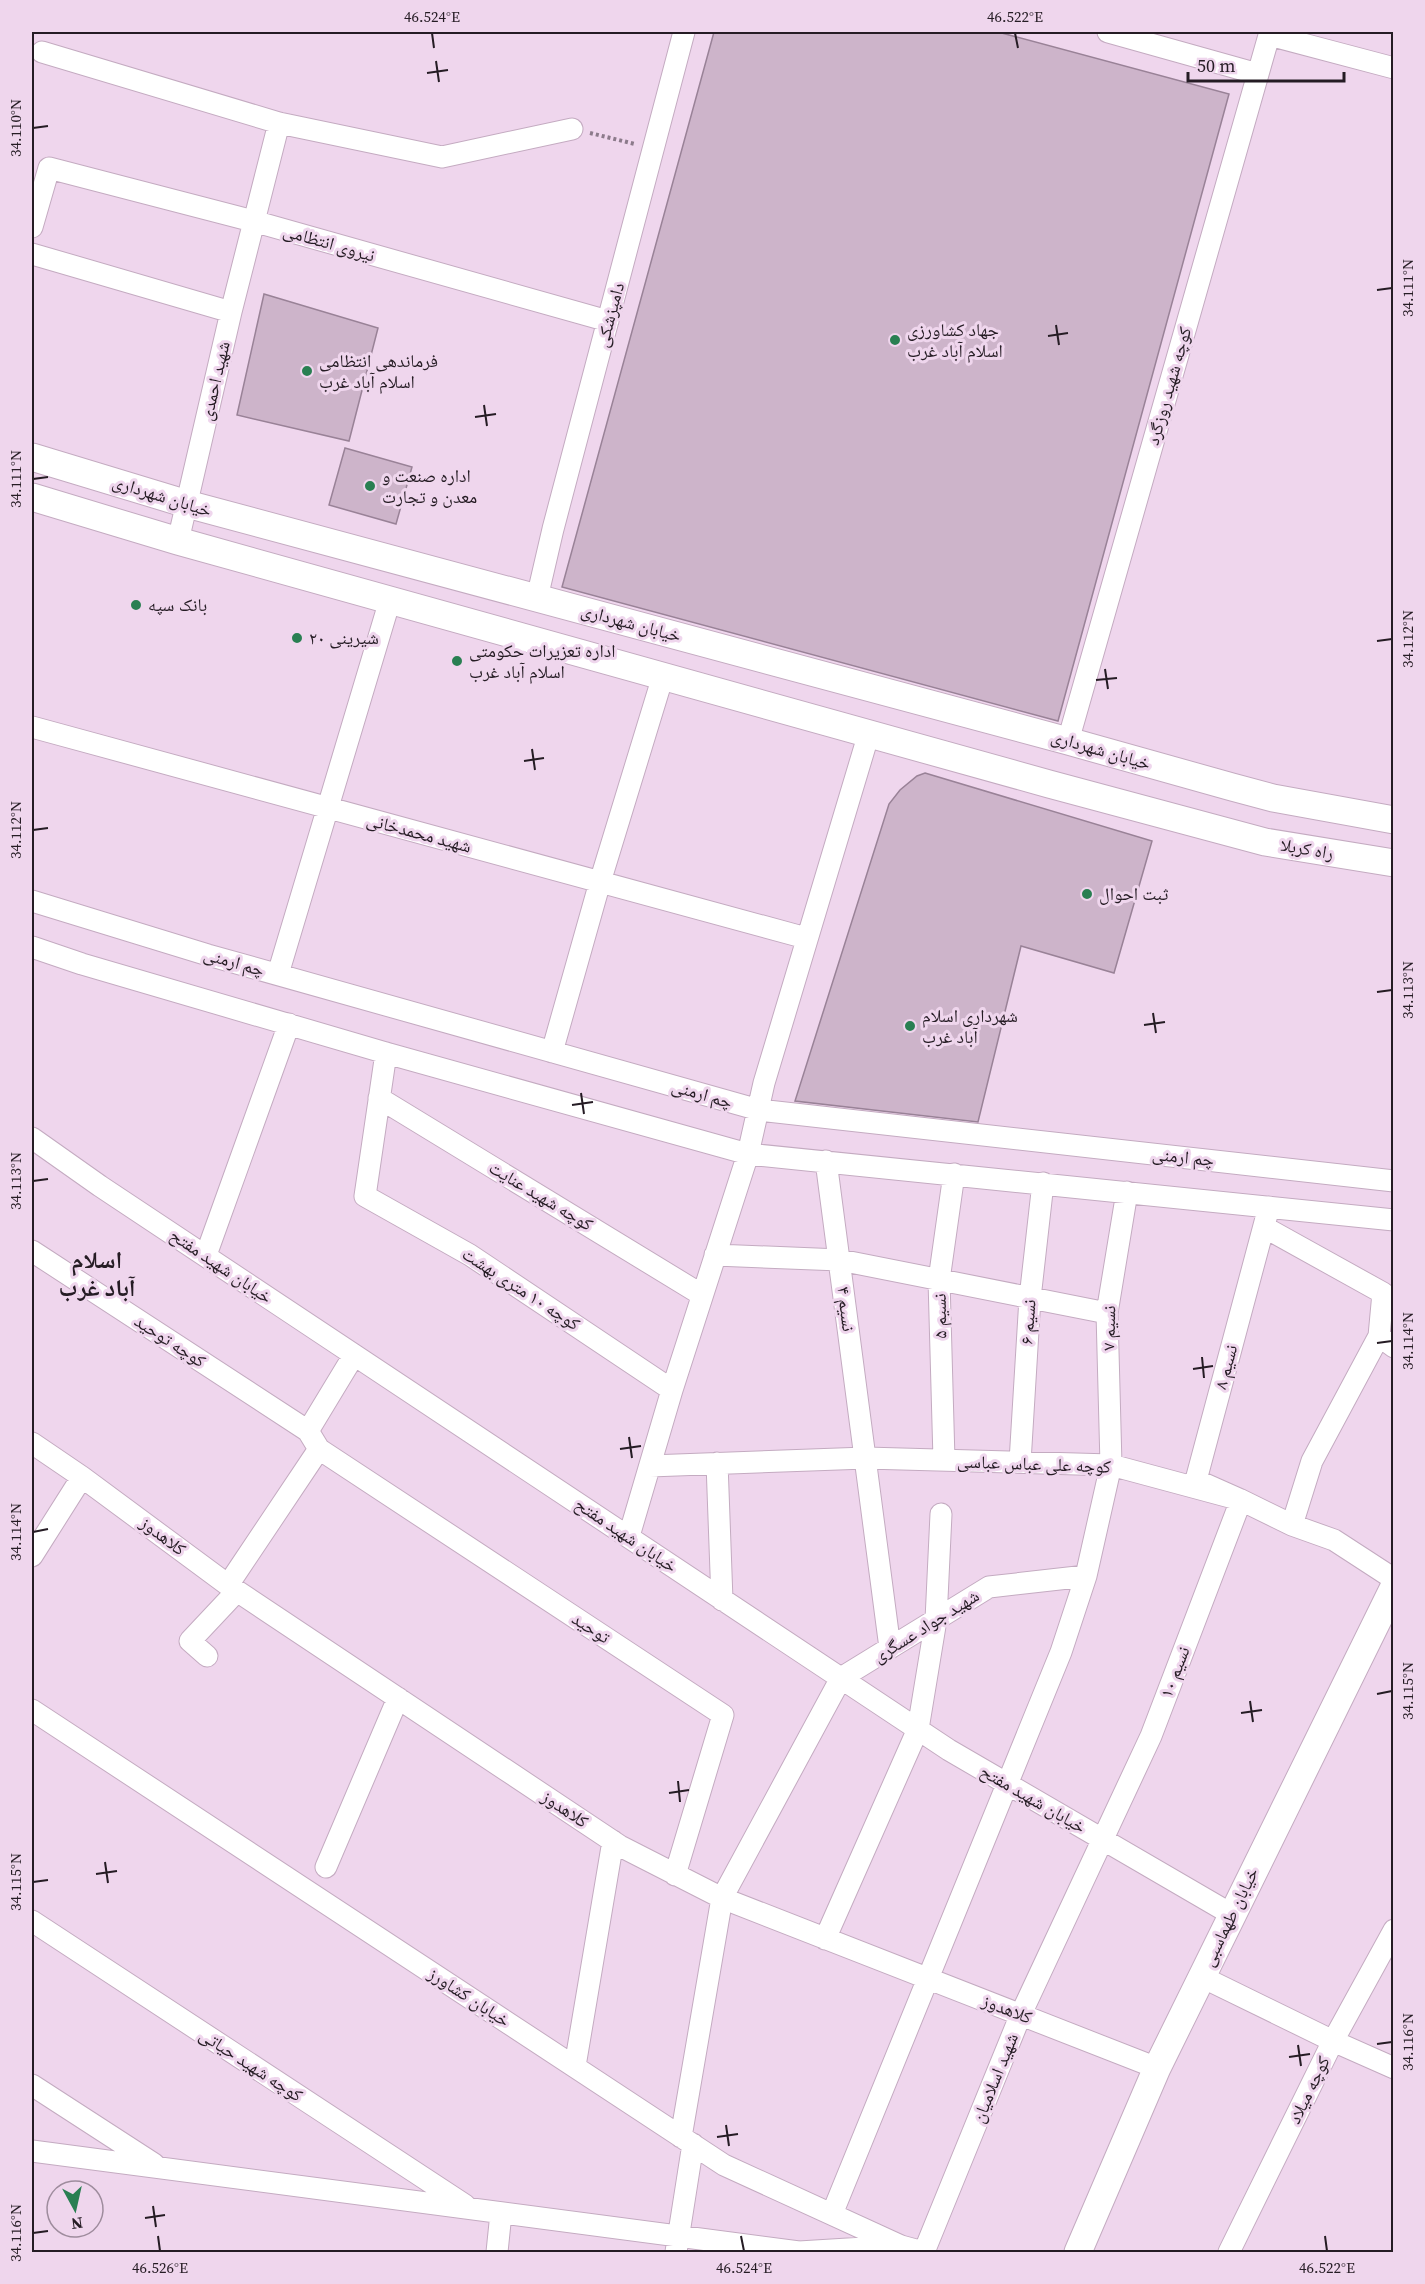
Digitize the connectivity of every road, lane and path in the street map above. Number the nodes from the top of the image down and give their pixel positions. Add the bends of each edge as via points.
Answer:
1 (684, 32) edge
2 (1108, 32) edge
3 (1270, 33) edge
4 (42, 52) dead end
5 (1394, 68) edge
6 (1258, 74) junction
7 (279, 123) junction
8 (572, 129) joint
9 (653, 149) junction
10 (253, 221) junction
11 (32, 227) edge
12 (32, 254) edge
13 (231, 312) junction
14 (608, 321) junction
15 (32, 457) edge
16 (32, 497) edge
17 (187, 504) junction
18 (178, 541) junction
19 (537, 598) junction
20 (390, 600) junction
21 (663, 676) junction
22 (32, 727) edge
23 (869, 733) junction
24 (1068, 741) junction
25 (1232, 787) junction
26 (328, 808) junction
27 (1325, 808) junction
28 (1394, 820) edge
29 (1221, 829) junction
30 (1316, 850) junction
31 (1394, 863) edge
32 (600, 882) junction
33 (32, 901) edge
34 (806, 938) junction
35 (32, 947) edge
36 (278, 974) junction
37 (289, 1024) junction
38 (552, 1052) junction
39 (386, 1053) junction
40 (380, 1098) junction
41 (759, 1110) junction
42 (32, 1138) edge
43 (748, 1154) junction
44 (826, 1161) junction
45 (954, 1174) junction
46 (1394, 1181) edge
47 (1043, 1183) junction
48 (1127, 1192) junction
49 (1266, 1217) junction
50 (1394, 1220) edge
51 (32, 1251) edge
52 (206, 1255) junction
53 (715, 1255) junction
54 (840, 1260) junction
55 (939, 1280) junction
56 (702, 1295) junction
57 (1030, 1298) junction
58 (1107, 1313) junction
59 (1386, 1342) edge
60 (354, 1355) junction
61 (672, 1390) junction
62 (308, 1431) junction
63 (32, 1443) edge
64 (319, 1449) junction
65 (866, 1458) junction
66 (944, 1460) junction
67 (1020, 1462) junction
68 (717, 1463) junction
69 (1111, 1465) junction
70 (650, 1466) junction
71 (82, 1477) junction
72 (1241, 1500) junction
73 (941, 1514) dead end
74 (1292, 1525) junction
75 (629, 1536) junction
76 (32, 1556) edge
77 (1086, 1576) junction
78 (1394, 1579) edge
79 (1394, 1587) edge
80 (233, 1588) junction
81 (722, 1600) junction
82 (936, 1620) junction
83 (890, 1648) junction
84 (207, 1656) dead end
85 (841, 1678) junction
86 (398, 1698) junction
87 (32, 1710) edge
88 (918, 1729) junction
89 (1006, 1784) junction
90 (1102, 1840) junction
91 (613, 1841) junction
92 (327, 1867) dead end
93 (675, 1875) junction
94 (722, 1898) junction
95 (1231, 1914) junction
96 (32, 1921) edge
97 (1394, 1930) edge
98 (825, 1939) junction
99 (1200, 1976) junction
100 (928, 1980) junction
101 (1021, 2014) junction
102 (1333, 2041) junction
103 (575, 2066) junction
104 (1157, 2068) junction
105 (1394, 2068) edge
106 (32, 2085) edge
107 (687, 2141) junction
108 (32, 2151) edge
109 (159, 2168) junction
110 (470, 2208) junction
111 (501, 2212) junction
112 (832, 2214) junction
113 (676, 2244) edge
114 (901, 2246) junction
115 (497, 2253) edge
116 (923, 2253) edge
117 (1078, 2253) edge
118 (1229, 2253) edge

1 - 9 street, دامپزشکی
2 - 6 street
3 - 5 street
3 - 6 street, کوچه شهید روزگرد
4 - 7 street
6 - 24 street, کوچه شهید روزگرد
7 - 8 street via 442,157
7 - 10 street, شهید احمدی
8 - 9 path
9 - 14 street, دامپزشکی
10 - 11 street, نیروی انتظامی via 49,168
10 - 13 street, شهید احمدی
10 - 14 street, نیروی انتظامی
12 - 13 street
13 - 17 street, شهید احمدی
14 - 19 street, دامپزشکی
15 - 17 main road, خیابان شهرداری
16 - 18 main road, خیابان شهرداری
17 - 18 street, شهید احمدی
17 - 19 main road, خیابان شهرداری
18 - 20 main road, خیابان شهرداری
19 - 24 main road, خیابان شهرداری
20 - 21 main road, خیابان شهرداری
20 - 26 street
21 - 23 main road, خیابان شهرداری
21 - 32 street
22 - 26 street, شهید محمدخانی
23 - 29 main road, خیابان شهرداری
23 - 34 street
24 - 25 main road, خیابان شهرداری
25 - 27 main road
25 - 29 main road
26 - 32 street, شهید محمدخانی
26 - 36 street
27 - 28 main road
27 - 30 main road
29 - 30 main road, راه کربلا via 1265,842
30 - 31 main road, راه کربلا
32 - 34 street, شهید محمدخانی
32 - 38 street
33 - 36 street, چم ارمنی
34 - 41 street
35 - 37 street
36 - 38 street, چم ارمنی
37 - 39 street
37 - 52 street
38 - 41 street, چم ارمنی
39 - 40 street
39 - 43 street
40 - 56 street, کوچه شهید عنایت
40 - 61 street, کوچه ۱۰ متری بهشت via 365,1196 470,1255
41 - 43 street
41 - 46 street, چم ارمنی
42 - 52 street, خیابان شهید مفتح
43 - 44 street
43 - 53 street
44 - 45 street
44 - 54 street, نسیم ۴
45 - 47 street
45 - 55 street, نسیم ۵
47 - 48 street
47 - 57 street, نسیم ۶
48 - 49 street
48 - 58 street, نسیم ۷
49 - 50 street
49 - 59 street via 1383,1293
49 - 72 street, نسیم ۸ via 1196,1480
51 - 62 street, کوچه توحید
52 - 60 street, خیابان شهید مفتح
53 - 54 street
53 - 56 street
54 - 55 street
54 - 65 street, نسیم ۴
55 - 57 street
55 - 66 street, نسیم ۵
56 - 61 street
57 - 58 street
57 - 67 street, نسیم ۶
58 - 69 street, نسیم ۷
59 - 74 street via 1312,1461
60 - 62 street
60 - 75 street, خیابان شهید مفتح
61 - 70 street
62 - 64 street
63 - 71 street, کلاهدوز
64 - 80 street
64 - 93 street, توحید via 723,1715
65 - 66 street, کوچه علی عباس عباسی
65 - 68 street, کوچه علی عباس عباسی
65 - 83 street, نسیم ۴
66 - 67 street, کوچه علی عباس عباسی
67 - 69 street, کوچه علی عباس عباسی
68 - 70 street, کوچه علی عباس عباسی
68 - 81 street
69 - 72 street, کوچه علی عباس عباسی
69 - 77 street, نسیم ۷
70 - 75 street
71 - 76 street
71 - 80 street, کلاهدوز
72 - 74 street, کوچه علی عباس عباسی
72 - 90 street, نسیم ۱۰ via 1151,1736
73 - 82 street
74 - 78 street, کوچه علی عباس عباسی via 1334,1540
75 - 81 street, خیابان شهید مفتح
77 - 82 street, شهید جواد عسگری via 989,1587
77 - 89 street, نسیم ۷ via 1061,1652
79 - 95 main road, خیابان طهماسبی
80 - 84 street via 190,1641
80 - 86 street, کلاهدوز
81 - 85 street, خیابان شهید مفتح
82 - 83 street, شهید جواد عسگری
82 - 88 street
83 - 85 street, شهید جواد عسگری
85 - 88 street, خیابان شهید مفتح
85 - 94 street
86 - 91 street, کلاهدوز
86 - 92 street
87 - 103 street, خیابان کشاورز
88 - 89 street, خیابان شهید مفتح
88 - 98 street
89 - 90 street, خیابان شهید مفتح
89 - 100 street, نسیم ۷
90 - 95 street, خیابان شهید مفتح
90 - 101 street, شهید اسلامیان
91 - 93 street, کلاهدوز
91 - 103 street
93 - 94 street, کلاهدوز
94 - 98 street, کلاهدوز
94 - 107 street
95 - 99 main road, خیابان طهماسبی
96 - 110 street, کوچه شهید حیاتی
97 - 102 street, کوچه میلاد
98 - 100 street, کلاهدوز
99 - 102 street
99 - 104 main road, خیابان طهماسبی
100 - 101 street, کلاهدوز
100 - 112 street, نسیم ۷
101 - 104 street, کلاهدوز
101 - 116 street, شهید اسلامیان
102 - 105 street
102 - 118 street, کوچه میلاد
103 - 107 street, خیابان کشاورز
104 - 117 main road, خیابان طهماسبی
106 - 109 street
107 - 112 street, خیابان کشاورز via 724,2165
107 - 113 street
108 - 109 street
109 - 110 street
110 - 111 street
111 - 113 street
111 - 115 street
112 - 114 street, خیابان کشاورز
113 - 114 street via 799,2252
114 - 116 street, خیابان کشاورز

